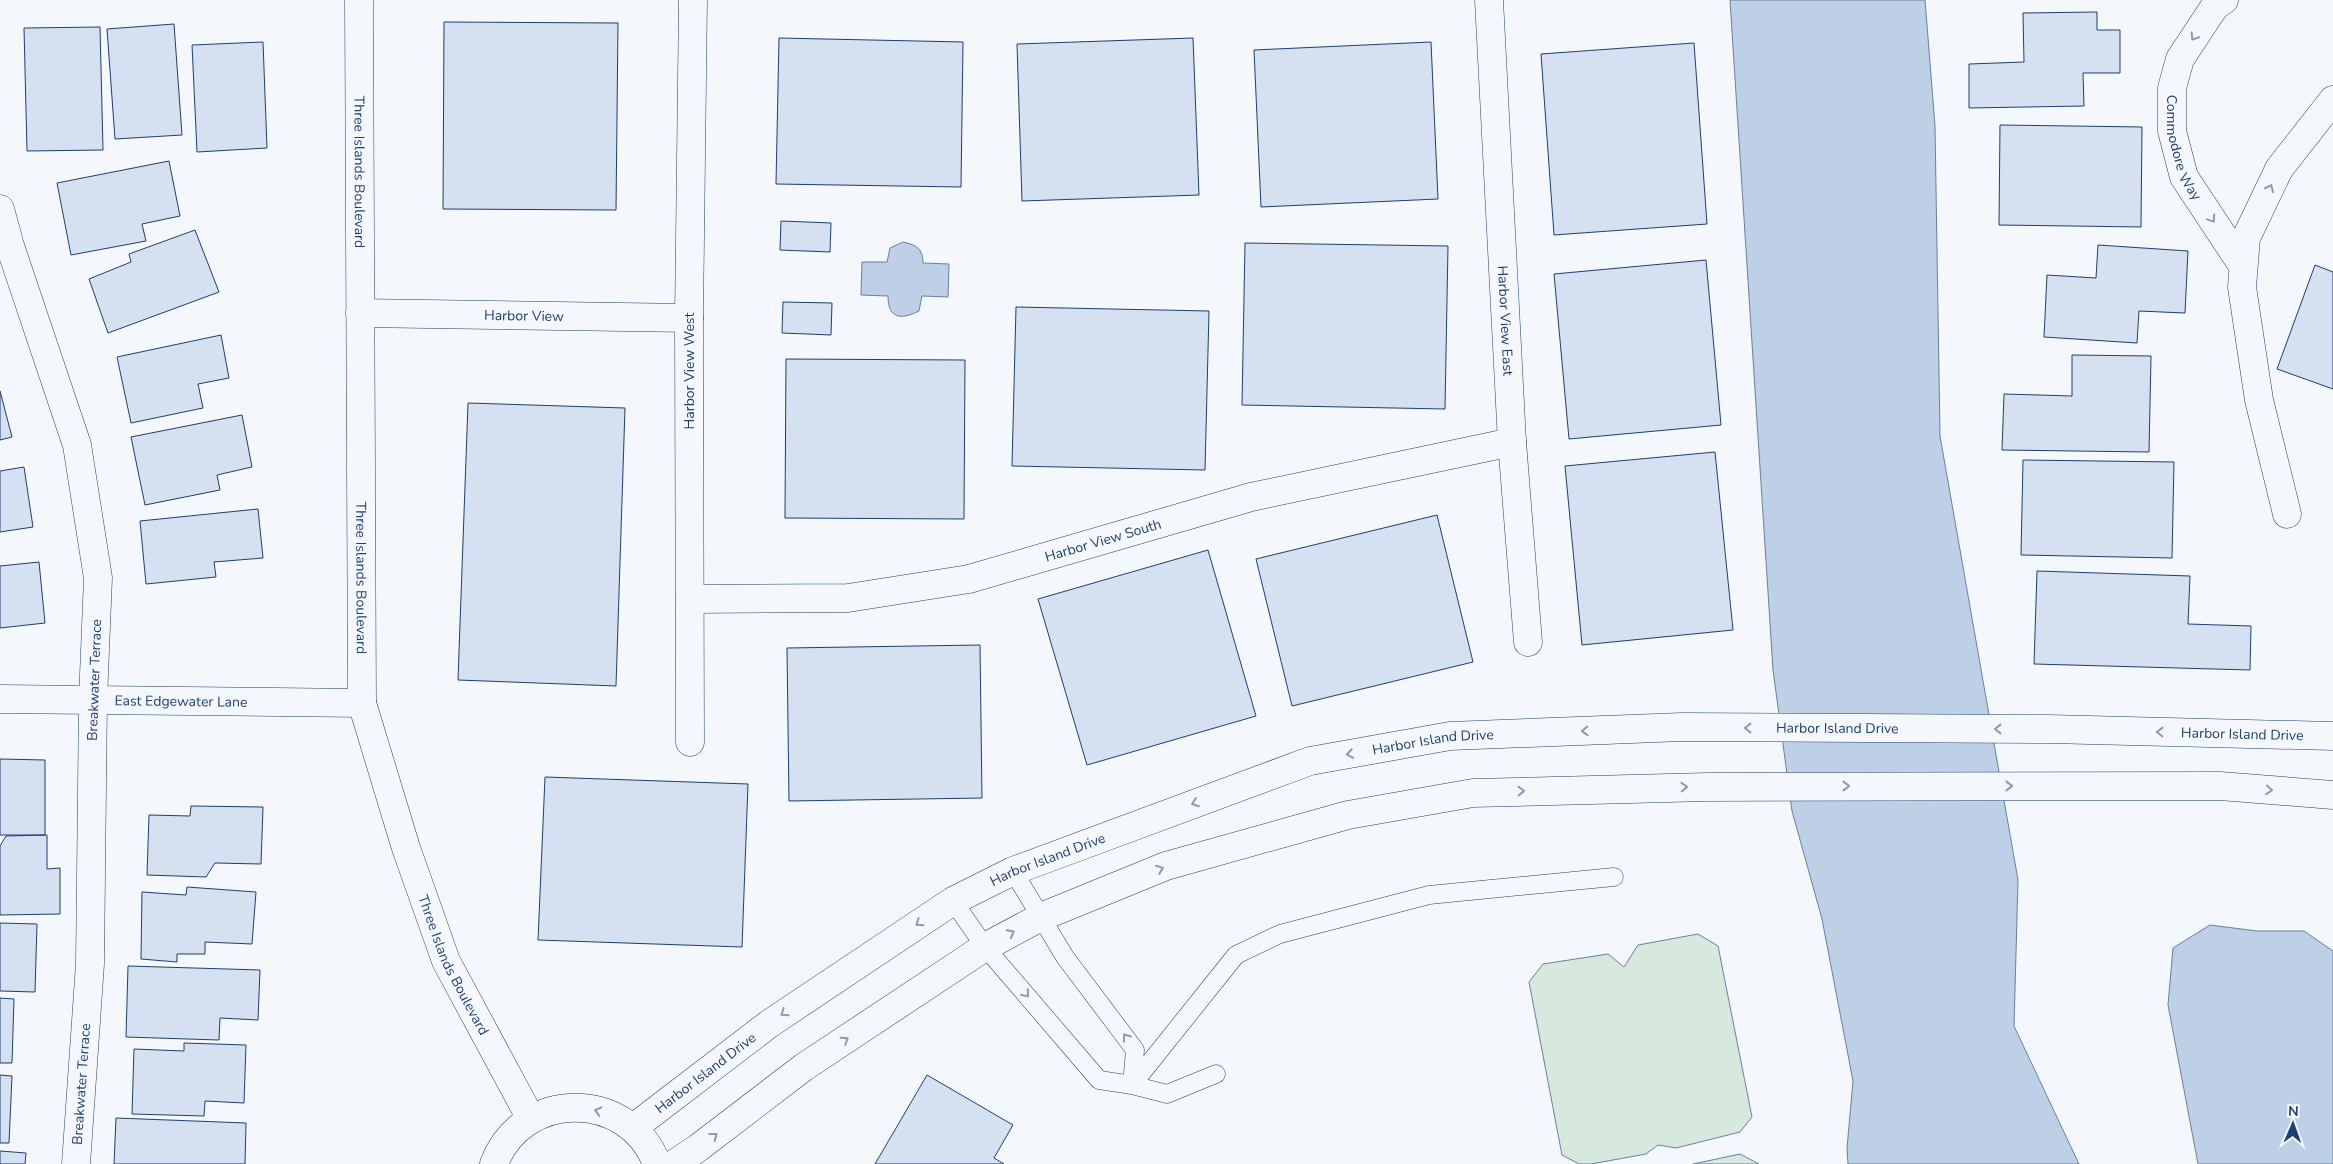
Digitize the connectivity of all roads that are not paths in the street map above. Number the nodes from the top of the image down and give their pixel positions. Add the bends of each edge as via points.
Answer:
1 (359, 0) edge
2 (693, 0) edge
3 (1488, 0) edge
4 (2224, 0) edge
5 (2333, 100) edge
6 (0, 209) edge
7 (2244, 266) junction
8 (360, 312) junction
9 (689, 318) junction
10 (1512, 442) junction
11 (2287, 514) dead end
12 (690, 599) junction
13 (1528, 642) dead end
14 (0, 699) edge
15 (93, 699) junction
16 (362, 703) junction
17 (2333, 736) edge
18 (690, 742) dead end
19 (2333, 795) edge
20 (1013, 871) junction
21 (1614, 877) dead end
22 (953, 901) junction
23 (1041, 917) junction
24 (985, 947) junction
25 (1216, 1074) dead end
26 (1132, 1085) junction
27 (531, 1119) junction
28 (633, 1128) junction
29 (76, 1164) edge
30 (494, 1164) edge
31 (657, 1164) edge
32 (674, 1164) edge

1 - 8 street, Three Islands Boulevard
2 - 9 street, Harbor View West
3 - 10 street, Harbor View East
4 -> 7 street, Commodore Way via 2215,6 2180,59 2172,88 2172,131 2184,177
7 -> 5 street via 2246,238 2279,169
6 - 15 street, Breakwater Terrace via 77,444 98,578
7 - 11 street via 2242,287 2259,400
8 - 9 street, Harbor View
8 - 16 street, Three Islands Boulevard
9 - 12 street, Harbor View West
10 - 12 street, Harbor View South via 1251,498 969,579 848,598
10 - 13 street, Harbor View East
12 - 18 street, Harbor View West
14 - 15 street, East Edgewater Lane
15 - 16 street, East Edgewater Lane
15 - 29 street, Breakwater Terrace via 90,964
16 - 27 street, Three Islands Boulevard via 406,848 446,961
17 -> 20 street, Harbor Island Drive via 2049,729 1682,727 1450,736 1310,761
23 -> 19 street via 1166,866 1348,815 1473,793 1707,786 2220,786
20 - 22 street, Harbor Island Drive
20 - 23 lane
21 - 26 lane via 1430,895 1280,934 1236,955
22 - 24 lane
22 -> 28 street, Harbor Island Drive via 768,1024
24 -> 23 street
26 -> 23 lane via 1135,1050 1065,958
24 -> 26 lane via 1099,1080
32 -> 24 street via 804,1067
25 - 26 lane via 1167,1094
28 -> 27 street via 610,1114 584,1107 556,1109
27 - 30 street via 513,1133 498,1152
28 - 31 street via 652,1149

